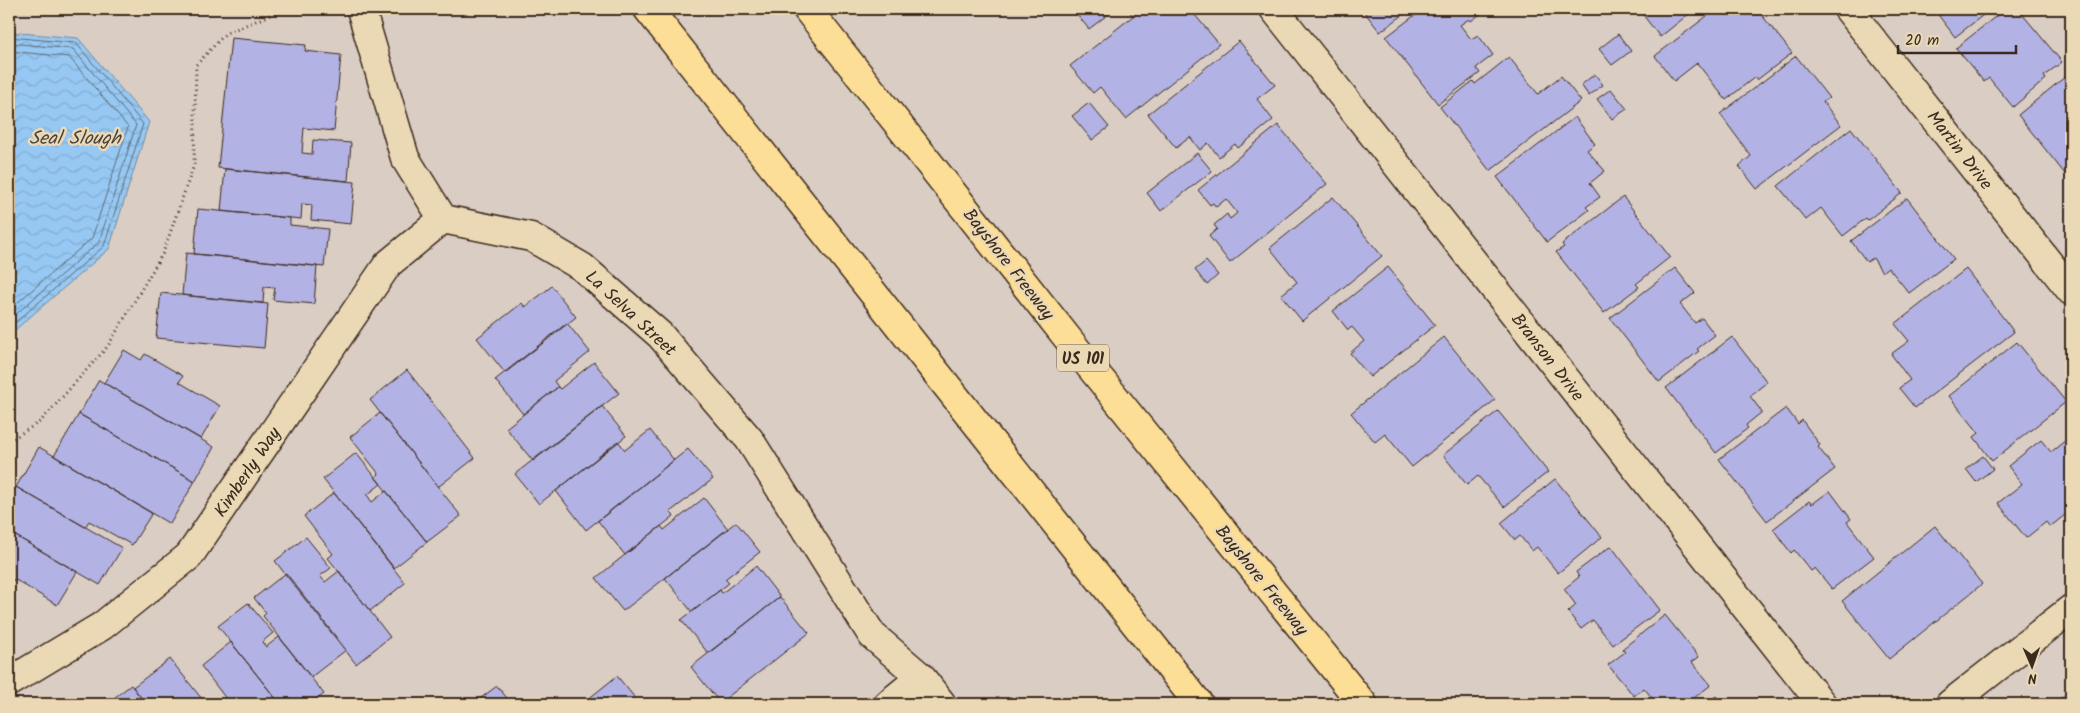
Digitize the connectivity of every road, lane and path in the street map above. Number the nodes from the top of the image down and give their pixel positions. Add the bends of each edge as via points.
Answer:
1 (285, 9) edge
2 (361, 9) edge
3 (648, 9) edge
4 (807, 9) edge
5 (1274, 9) edge
6 (1848, 9) edge
7 (443, 219) junction
8 (2071, 291) edge
9 (9, 441) edge
10 (2071, 609) edge
11 (921, 678) junction
12 (9, 682) edge
13 (888, 704) edge
14 (942, 704) edge
15 (1199, 704) edge
16 (1363, 704) edge
17 (1822, 704) edge
18 (1950, 704) edge

1 - 9 path via 226,33 196,65 194,165 163,253 108,346 41,421
2 - 7 street via 405,158
3 - 15 highway
4 - 16 highway, Bayshore Freeway / US 101
5 - 17 street, Branson Drive
6 - 8 street, Martin Drive
7 - 11 street, La Selva Street via 531,237 582,267 660,335 748,439 872,635
7 - 12 street, Kimberly Way via 388,264 189,556 102,626
10 - 18 street
11 - 13 street
11 - 14 street, La Selva Street

